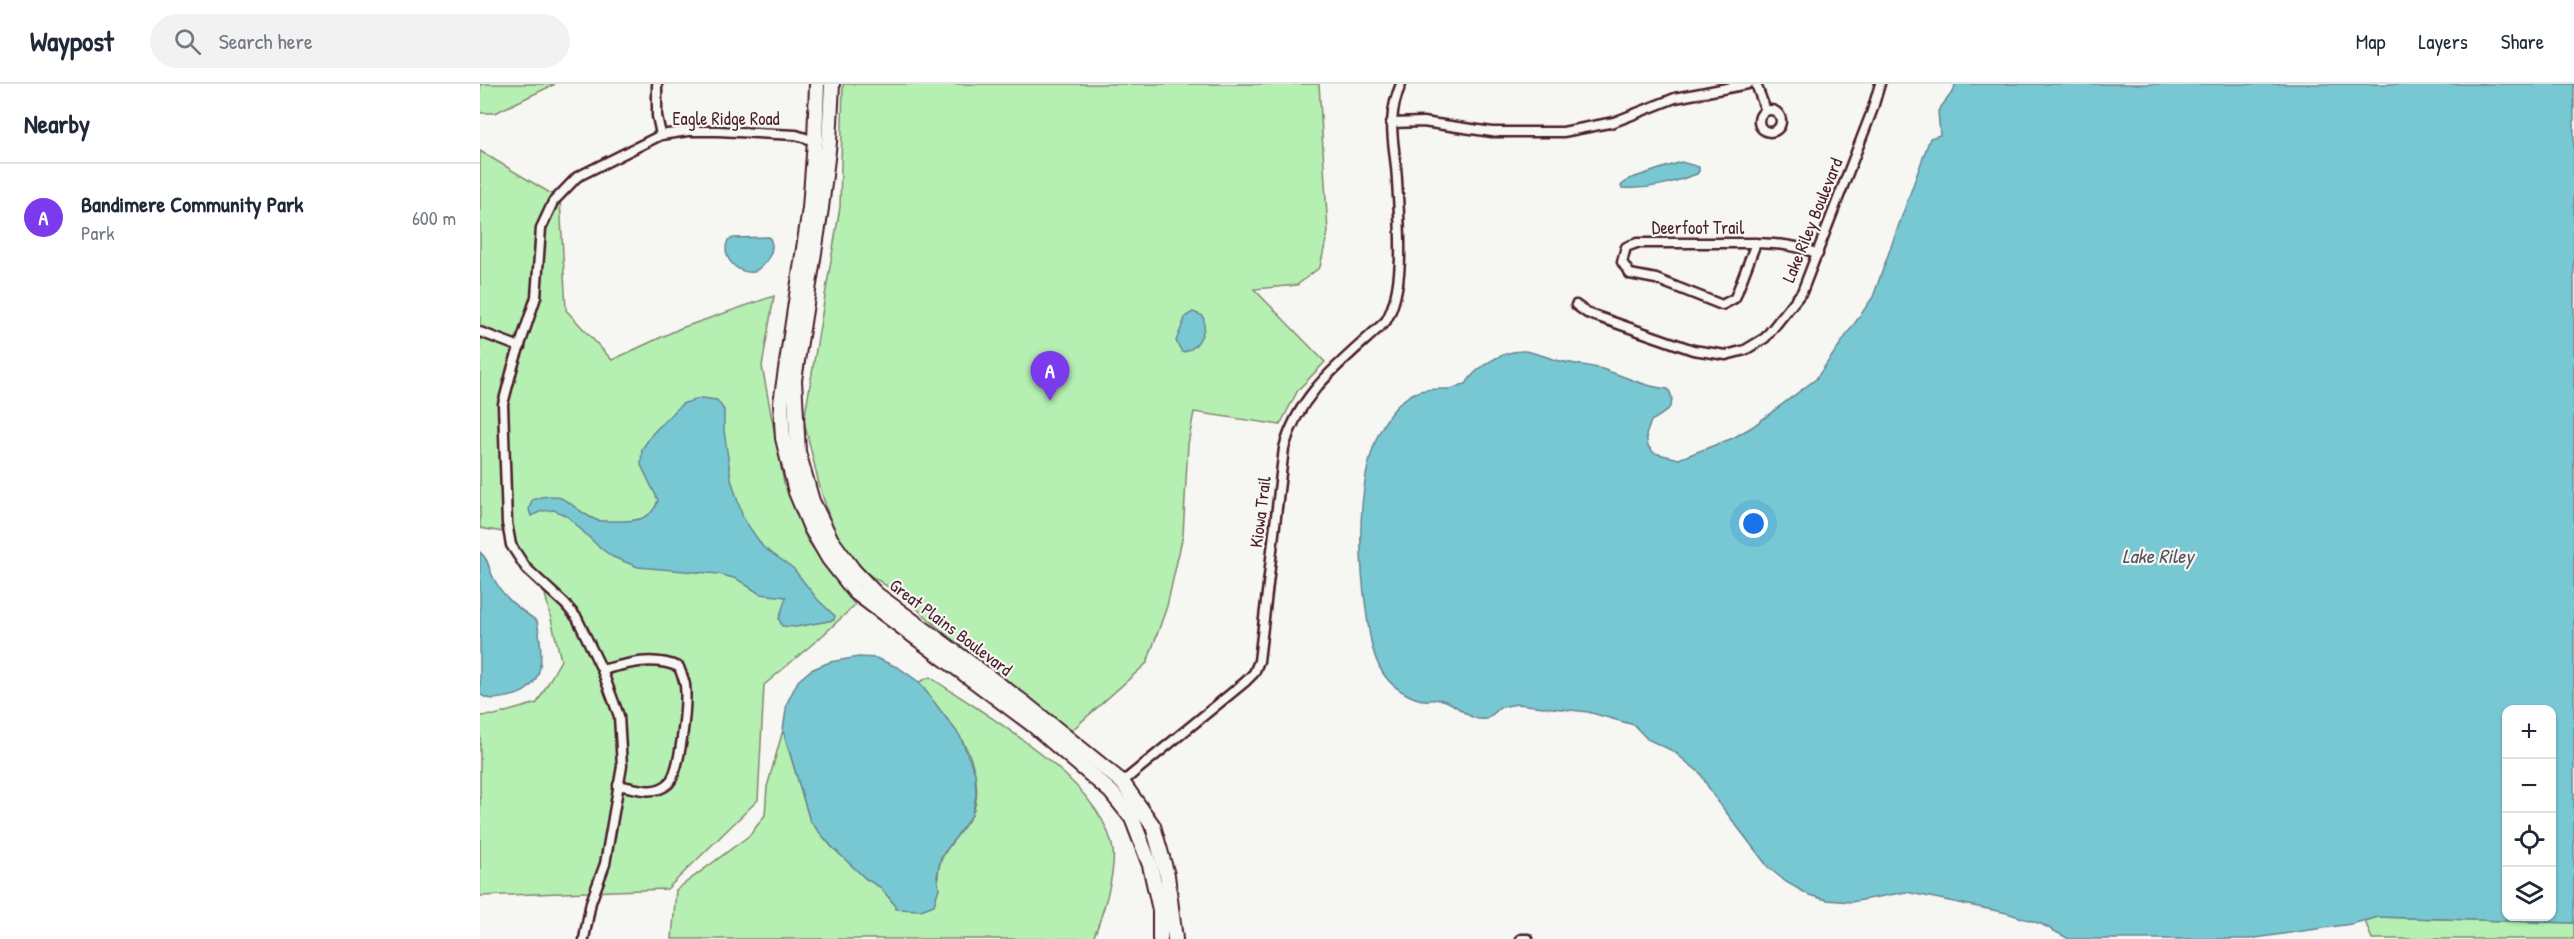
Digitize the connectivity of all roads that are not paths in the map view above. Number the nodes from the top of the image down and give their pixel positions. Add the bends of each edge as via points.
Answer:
1 (817, 84) edge
2 (832, 84) edge
3 (1401, 84) edge
4 (1748, 84) edge
5 (1756, 84) edge
6 (1880, 84) edge
7 (657, 85) edge
8 (1766, 111) dead end
9 (1391, 123) junction
10 (661, 135) junction
11 (815, 141) junction
12 (1756, 243) junction
13 (1818, 254) junction
14 (1576, 305) dead end
15 (480, 332) edge
16 (520, 347) junction
17 (602, 670) junction
18 (1122, 782) junction
19 (618, 784) junction
20 (1111, 792) junction
21 (584, 939) edge
22 (1160, 939) edge
23 (1175, 939) edge
24 (1521, 939) edge
25 (1528, 939) edge

1 - 11 main road, Great Plains Boulevard
2 - 18 main road, Great Plains Boulevard via 821,208 794,380 798,452 812,501 831,540 876,594 1024,703
3 - 9 street
4 - 9 street via 1675,98 1614,122 1563,132 1492,132 1423,122
5 - 8 street
6 - 13 street, Lake Riley Boulevard
7 - 10 street
9 - 18 street, Kiowa Trail via 1397,178 1398,292 1386,321 1311,392 1290,427 1284,448 1262,651 1254,673
10 - 11 street, Eagle Ridge Road via 718,131 796,135
10 - 16 street, Eagle Ridge Road via 577,177 553,202 541,228 537,291
11 - 20 main road, Great Plains Boulevard via 810,208 781,404 783,438 796,492 811,528 855,592 1033,725
12 - 12 street, Deerfoot Trail via 1637,243 1626,247 1622,262 1630,274 1656,279 1722,305 1735,298
12 - 13 street, Deerfoot Trail via 1792,246
13 - 14 street, Lake Riley Boulevard via 1802,292 1765,338 1745,350 1726,355 1684,347 1587,313
15 - 16 street
16 - 17 street, Eagle Ridge Road via 504,404 508,535 526,568 577,618
17 - 19 street, Eagle Ridge Road via 619,716 622,766
17 - 19 street via 637,661 662,661 679,667 685,684 683,730 675,772 668,784 658,790
18 - 20 street, Kiowa Trail
18 - 23 main road, Great Plains Boulevard via 1153,826 1169,883
19 - 21 street, Eagle Ridge Road via 605,864 591,902
20 - 22 main road, Great Plains Boulevard via 1132,818 1150,865 1161,910
24 - 25 street

